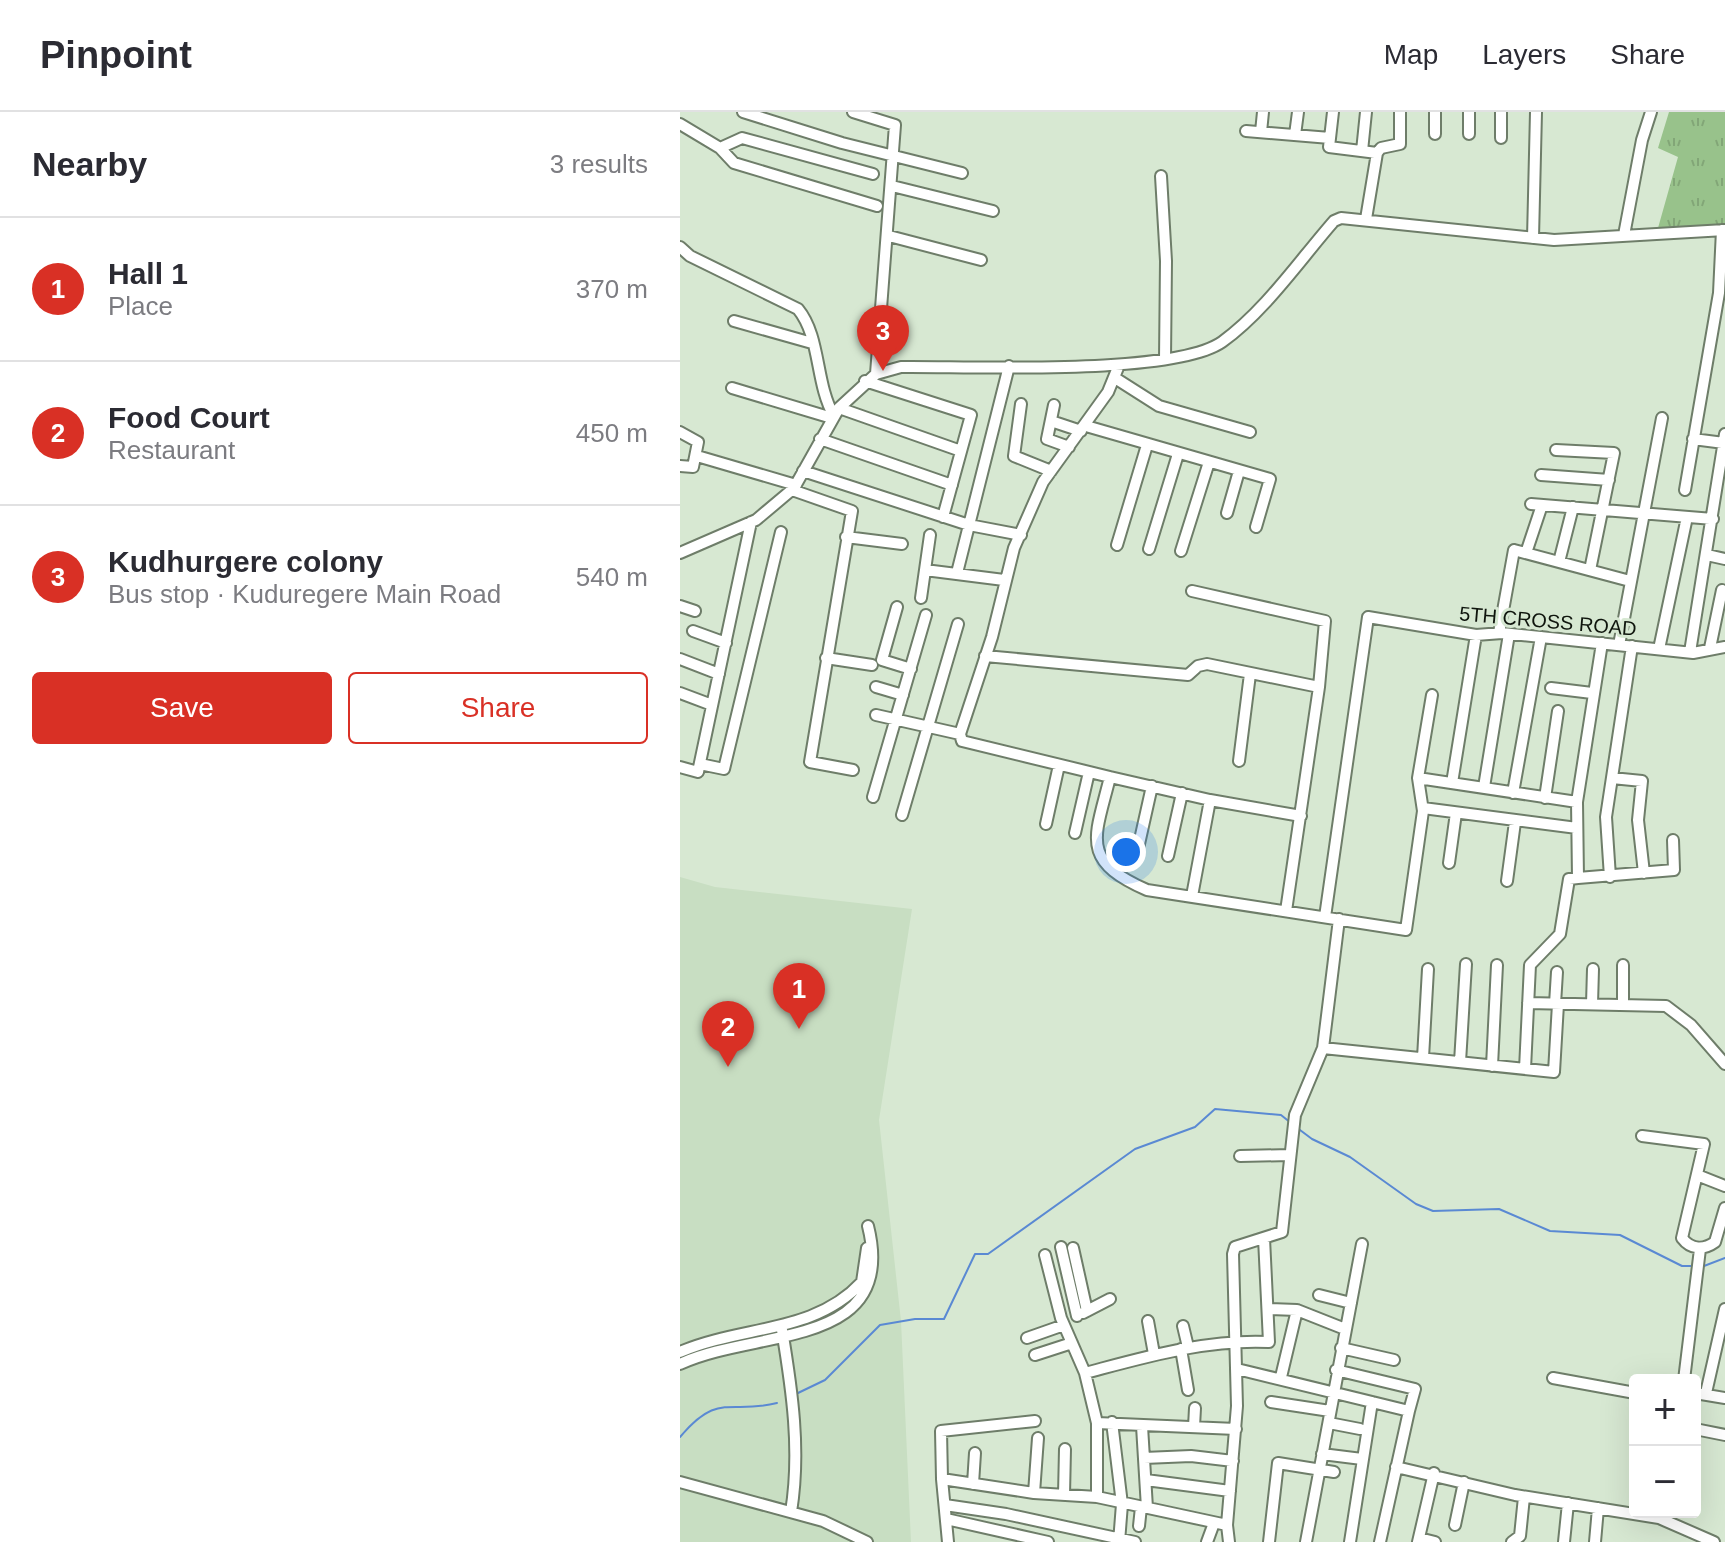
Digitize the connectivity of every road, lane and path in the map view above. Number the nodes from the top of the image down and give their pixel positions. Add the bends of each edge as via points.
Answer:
1 (743, 112) edge
2 (853, 112) edge
3 (1263, 112) edge
4 (1298, 112) edge
5 (1333, 112) edge
6 (1366, 112) edge
7 (1400, 112) edge
8 (1435, 112) edge
9 (1469, 112) edge
10 (1501, 112) edge
11 (1536, 112) edge
12 (1651, 112) edge
13 (680, 124) edge
14 (1246, 131) dead end
15 (1261, 132) junction
16 (1435, 134) dead end
17 (1469, 134) dead end
18 (1295, 135) junction
19 (1330, 138) junction
20 (1501, 138) dead end
21 (720, 148) junction
22 (1362, 151) junction
23 (1377, 153) junction
24 (894, 156) junction
25 (962, 173) dead end
26 (873, 174) dead end
27 (1161, 176) dead end
28 (892, 186) junction
29 (877, 206) dead end
30 (993, 211) dead end
31 (1366, 219) junction
32 (1724, 230) edge
33 (1624, 235) junction
34 (889, 236) junction
35 (1533, 238) junction
36 (680, 247) edge
37 (981, 260) dead end
38 (734, 321) dead end
39 (812, 343) junction
40 (1165, 359) junction
41 (1119, 365) junction
42 (1009, 366) junction
43 (876, 374) junction
44 (1115, 378) junction
45 (865, 381) junction
46 (732, 388) dead end
47 (1021, 404) dead end
48 (1054, 405) dead end
49 (835, 414) junction
50 (1662, 418) dead end
51 (1051, 421) junction
52 (1084, 429) junction
53 (680, 432) edge
54 (1250, 432) dead end
55 (820, 439) junction
56 (1693, 439) junction
57 (1724, 439) edge
58 (1147, 445) junction
59 (1069, 447) junction
60 (1556, 450) dead end
61 (961, 451) junction
62 (1178, 454) junction
63 (697, 456) junction
64 (1209, 462) junction
65 (680, 466) edge
66 (803, 471) junction
67 (1051, 471) junction
68 (1239, 471) junction
69 (1541, 475) dead end
70 (1609, 480) junction
71 (952, 485) junction
72 (794, 487) junction
73 (1685, 490) dead end
74 (1573, 507) junction
75 (1604, 509) junction
76 (1227, 513) dead end
77 (1643, 513) junction
78 (943, 517) junction
79 (1687, 517) junction
80 (1713, 519) junction
81 (751, 522) junction
82 (969, 525) junction
83 (1256, 527) dead end
84 (781, 532) dead end
85 (930, 535) dead end
86 (1021, 535) junction
87 (846, 537) junction
88 (902, 544) dead end
89 (1117, 545) dead end
90 (1149, 549) dead end
91 (1181, 551) dead end
92 (680, 553) edge
93 (1526, 553) junction
94 (1707, 555) junction
95 (1725, 559) edge
96 (1559, 562) junction
97 (925, 570) junction
98 (1590, 570) junction
99 (957, 573) junction
100 (1004, 580) junction
101 (1630, 581) junction
102 (1722, 590) dead end
103 (1192, 591) dead end
104 (921, 598) dead end
105 (680, 606) edge
106 (897, 607) dead end
107 (695, 611) dead end
108 (926, 615) dead end
109 (958, 624) dead end
110 (693, 631) dead end
111 (1504, 634) junction
112 (1476, 635) junction
113 (1541, 637) junction
114 (726, 643) junction
115 (1602, 643) junction
116 (1619, 645) junction
117 (1632, 646) junction
118 (1725, 647) edge
119 (1710, 648) junction
120 (1659, 649) junction
121 (1690, 652) junction
122 (985, 656) junction
123 (826, 658) junction
124 (680, 659) edge
125 (872, 665) dead end
126 (911, 669) junction
127 (719, 674) junction
128 (1250, 674) junction
129 (876, 687) dead end
130 (1319, 687) junction
131 (1551, 688) dead end
132 (680, 693) edge
133 (1592, 693) junction
134 (903, 695) junction
135 (1432, 695) dead end
136 (712, 705) junction
137 (1558, 711) dead end
138 (876, 715) dead end
139 (896, 719) junction
140 (928, 727) junction
141 (960, 734) junction
142 (1239, 761) dead end
143 (700, 764) junction
144 (1059, 765) junction
145 (680, 767) edge
146 (853, 770) dead end
147 (1089, 772) junction
148 (1110, 777) junction
149 (1418, 778) junction
150 (1612, 778) junction
151 (1452, 783) junction
152 (1152, 786) junction
153 (1484, 787) junction
154 (1182, 793) junction
155 (1513, 793) junction
156 (873, 797) dead end
157 (1545, 798) junction
158 (1210, 800) junction
159 (1577, 802) junction
160 (1423, 808) junction
161 (1456, 813) junction
162 (902, 815) dead end
163 (1301, 816) junction
164 (1515, 822) junction
165 (1046, 824) dead end
166 (1577, 828) junction
167 (1075, 833) dead end
168 (1673, 840) dead end
169 (1137, 853) dead end
170 (1168, 856) dead end
171 (1449, 863) dead end
172 (1644, 873) junction
173 (1610, 877) junction
174 (1578, 878) junction
175 (1507, 881) dead end
176 (1192, 896) junction
177 (1286, 911) junction
178 (1325, 917) junction
179 (1339, 919) junction
180 (1466, 964) dead end
181 (1497, 965) dead end
182 (1623, 965) dead end
183 (1428, 969) dead end
184 (1593, 969) dead end
185 (1557, 972) dead end
186 (1528, 1003) junction
187 (1557, 1004) junction
188 (1592, 1004) junction
189 (1623, 1005) junction
190 (1323, 1048) junction
191 (1423, 1058) junction
192 (1460, 1062) junction
193 (1725, 1064) edge
194 (1492, 1066) junction
195 (1525, 1069) junction
196 (1642, 1136) dead end
197 (1290, 1155) junction
198 (1240, 1156) dead end
199 (1697, 1175) junction
200 (1725, 1186) edge
201 (1725, 1208) edge
202 (1264, 1238) junction
203 (1362, 1244) dead end
204 (1061, 1247) dead end
205 (1073, 1248) dead end
206 (1700, 1249) junction
207 (1045, 1255) dead end
208 (1319, 1295) dead end
209 (1110, 1299) dead end
210 (1351, 1303) junction
211 (1268, 1309) junction
212 (1725, 1309) edge
213 (1297, 1310) junction
214 (1082, 1313) junction
215 (1148, 1321) dead end
216 (1064, 1324) junction
217 (1183, 1326) dead end
218 (1345, 1329) junction
219 (782, 1330) junction
220 (1027, 1338) dead end
221 (1237, 1340) junction
222 (1072, 1343) junction
223 (1184, 1348) junction
224 (1341, 1348) junction
225 (680, 1352) edge
226 (1154, 1354) junction
227 (1035, 1355) dead end
228 (1394, 1360) dead end
229 (680, 1364) edge
230 (1237, 1369) junction
231 (1336, 1370) junction
232 (1085, 1373) junction
233 (1685, 1374) edge
234 (1281, 1377) junction
235 (1553, 1378) dead end
236 (1188, 1390) dead end
237 (1332, 1390) junction
238 (1701, 1390) edge
239 (1629, 1392) edge
240 (1701, 1393) edge
241 (1725, 1398) edge
242 (1271, 1402) dead end
243 (1372, 1402) junction
244 (1195, 1408) dead end
245 (1330, 1411) junction
246 (1409, 1411) junction
247 (1035, 1421) dead end
248 (1112, 1422) junction
249 (1097, 1423) junction
250 (1329, 1423) junction
251 (1142, 1426) junction
252 (1194, 1427) junction
253 (1236, 1429) junction
254 (1360, 1429) dead end
255 (1701, 1430) edge
256 (1725, 1435) edge
257 (1038, 1438) dead end
258 (1065, 1449) dead end
259 (975, 1453) dead end
260 (1322, 1454) junction
261 (1144, 1458) junction
262 (1362, 1459) junction
263 (1233, 1461) junction
264 (1396, 1467) junction
265 (1318, 1469) junction
266 (1334, 1472) dead end
267 (1434, 1473) junction
268 (942, 1479) junction
269 (1146, 1480) junction
270 (680, 1482) edge
271 (1464, 1482) junction
272 (973, 1484) junction
273 (1230, 1491) junction
274 (1034, 1493) junction
275 (1064, 1495) junction
276 (1097, 1497) junction
277 (1524, 1497) junction
278 (1568, 1503) junction
279 (1122, 1504) junction
280 (945, 1505) junction
281 (1144, 1508) junction
282 (1598, 1508) junction
283 (791, 1512) junction
284 (1629, 1512) edge
285 (1665, 1518) edge
286 (946, 1519) junction
287 (1214, 1523) junction
288 (1227, 1525) junction
289 (1455, 1525) dead end
290 (1139, 1526) dead end
291 (1119, 1540) edge
292 (1418, 1540) edge
293 (867, 1542) edge
294 (948, 1542) edge
295 (1048, 1542) edge
296 (1135, 1542) edge
297 (1207, 1542) edge
298 (1229, 1542) edge
299 (1269, 1542) edge
300 (1306, 1542) edge
301 (1350, 1542) edge
302 (1380, 1542) edge
303 (1435, 1542) edge
304 (1512, 1542) edge
305 (1564, 1542) edge
306 (1595, 1542) edge
307 (1714, 1542) edge

1 - 24 street
2 - 24 street via 895,125
3 - 15 street
4 - 18 street
5 - 19 street
6 - 22 street
7 - 23 street via 1400,144
8 - 16 street
9 - 17 street
10 - 20 street
11 - 35 street
12 - 33 street
13 - 21 street
14 - 15 street
15 - 18 street
18 - 19 street
19 - 22 street via 1329,147
21 - 26 street via 742,138
21 - 29 street via 734,163
22 - 23 street
23 - 31 street
24 - 25 street
24 - 28 street
27 - 40 street
28 - 30 street
28 - 34 street
31 - 35 street
31 - 40 street via 1334,221 1246,321 1219,344
32 - 33 street
32 - 56 street via 1719,293
33 - 35 street
34 - 37 street
34 - 43 street
36 - 39 street via 798,309 807,320
38 - 39 street
39 - 49 street via 823,397
40 - 41 street
41 - 42 street
41 - 44 street
42 - 43 street via 901,367
42 - 82 street
43 - 45 street
44 - 52 street
44 - 54 street via 1159,406
45 - 49 street
45 - 61 street via 971,415
46 - 49 street
47 - 67 street via 1014,456
48 - 51 street
49 - 55 street
49 - 61 street
50 - 77 street
51 - 52 street
51 - 59 street via 1047,439
52 - 58 street
52 - 59 street
53 - 63 street via 698,442
55 - 66 street
55 - 71 street
56 - 57 street
56 - 73 street
57 - 80 street
58 - 62 street
58 - 89 street
59 - 67 street
60 - 70 street via 1614,453
61 - 71 street
62 - 64 street
62 - 90 street
63 - 65 street via 693,467
63 - 72 street
64 - 68 street
64 - 91 street
66 - 72 street
66 - 78 street
67 - 86 street
68 - 76 street
68 - 83 street via 1270,479
69 - 70 street
70 - 75 street
71 - 78 street
72 - 81 street
72 - 87 street via 852,511
74 - 75 street
74 - 93 street via 1536,505
74 - 96 street
75 - 77 street
75 - 98 street
77 - 79 street
77 - 101 street
78 - 82 street
79 - 80 street
79 - 120 street
80 - 94 street
81 - 92 street
81 - 114 street
82 - 86 street
82 - 99 street
84 - 143 street via 724,769
85 - 97 street
86 - 100 street
87 - 88 street
87 - 123 street
93 - 96 street
93 - 111 street via 1514,550
94 - 95 street
94 - 121 street
96 - 98 street
97 - 99 street
97 - 104 street
98 - 101 street
99 - 100 street
100 - 122 street
101 - 116 street
102 - 119 street
103 - 130 street via 1325,621
105 - 107 street
106 - 126 street via 882,660
108 - 126 street
109 - 140 street
110 - 114 street
111 - 112 street, 5TH CROSS ROAD
111 - 113 street, 5TH CROSS ROAD
111 - 153 street
112 - 151 street
112 - 178 street, 5TH CROSS ROAD via 1368,617
113 - 115 street, 5TH CROSS ROAD
113 - 155 street
114 - 127 street
115 - 116 street, 5TH CROSS ROAD
115 - 133 street
116 - 117 street, 5TH CROSS ROAD
117 - 120 street, 5TH CROSS ROAD
117 - 150 street
118 - 119 street, 5TH CROSS ROAD
119 - 121 street, 5TH CROSS ROAD
120 - 121 street, 5TH CROSS ROAD
122 - 128 street via 1176,675 1188,675 1207,664
122 - 141 street
123 - 125 street
123 - 146 street via 810,762
124 - 127 street
126 - 134 street
127 - 136 street
128 - 130 street
128 - 142 street
129 - 134 street
130 - 163 street
131 - 133 street
132 - 136 street
133 - 159 street
134 - 139 street
135 - 149 street
136 - 143 street
137 - 157 street
138 - 139 street
139 - 140 street
139 - 156 street
140 - 141 street
140 - 162 street
141 - 144 street via 962,741
143 - 145 street via 698,772
144 - 147 street
144 - 165 street
147 - 148 street
147 - 167 street
148 - 152 street
148 - 176 street via 1095,841 1104,864 1147,890
149 - 151 street
149 - 160 street
150 - 172 street via 1642,781 1638,820
150 - 173 street via 1606,817
151 - 153 street
152 - 154 street
152 - 169 street
153 - 155 street
154 - 158 street
154 - 170 street
155 - 157 street
157 - 159 street
158 - 163 street
158 - 176 street
159 - 166 street
160 - 161 street
160 - 179 street via 1406,930
161 - 164 street
161 - 171 street
163 - 177 street
164 - 166 street
164 - 175 street
166 - 174 street
168 - 172 street via 1674,870
172 - 173 street
173 - 174 street
174 - 186 street via 1569,879 1560,934 1530,965
176 - 177 street
177 - 178 street
178 - 179 street
179 - 190 street
180 - 192 street
181 - 194 street
182 - 189 street
183 - 191 street
184 - 188 street
185 - 187 street
186 - 187 street
186 - 195 street
187 - 188 street
187 - 195 street via 1554,1072
188 - 189 street
189 - 193 street via 1666,1006
190 - 191 street
190 - 197 street via 1294,1125
191 - 192 street
192 - 194 street
194 - 195 street
196 - 199 street via 1704,1144
197 - 198 street
197 - 202 street via 1282,1232
199 - 200 street
199 - 206 street via 1682,1238
201 - 206 street via 1715,1242
202 - 211 street
202 - 221 street via 1235,1247 1233,1254
203 - 210 street
204 - 214 street
205 - 214 street
206 - 233 street
207 - 216 street
208 - 210 street
209 - 214 street
210 - 218 street
211 - 213 street
211 - 221 street via 1269,1342
212 - 238 street
213 - 218 street
213 - 234 street
214 - 216 street
215 - 226 street
216 - 220 street
216 - 222 street
217 - 223 street
218 - 224 street
219 - 219 street via 827,1312 862,1282 868,1226 874,1269 869,1290 830,1323
219 - 225 street
219 - 229 street
219 - 283 street via 797,1454
221 - 223 street
221 - 230 street
222 - 227 street
222 - 232 street
223 - 226 street
223 - 236 street
224 - 228 street
224 - 231 street
226 - 232 street
230 - 234 street
230 - 253 street
231 - 237 street
231 - 246 street via 1415,1389
232 - 249 street
234 - 237 street
235 - 239 street
237 - 243 street
237 - 245 street
240 - 241 street
242 - 245 street
243 - 246 street
243 - 262 street
244 - 252 street
245 - 250 street
246 - 264 street
247 - 268 street via 941,1431
248 - 249 street
248 - 251 street
248 - 279 street
249 - 276 street
250 - 254 street
250 - 260 street
251 - 252 street
251 - 261 street
252 - 253 street
253 - 263 street
255 - 256 street
257 - 274 street
258 - 275 street
259 - 272 street
260 - 262 street
260 - 265 street
261 - 263 street
261 - 269 street
262 - 301 street
263 - 273 street
264 - 267 street
264 - 302 street
265 - 266 street
265 - 299 street via 1278,1463
265 - 300 street
267 - 271 street
267 - 292 street
268 - 272 street
268 - 280 street
269 - 273 street
269 - 281 street
270 - 283 street
271 - 277 street
271 - 289 street
272 - 274 street
273 - 288 street
274 - 275 street
275 - 276 street
276 - 279 street
277 - 278 street
277 - 304 street via 1520,1536
278 - 282 street
278 - 305 street
279 - 281 street
279 - 291 street
280 - 286 street
280 - 291 street
281 - 287 street
281 - 290 street
282 - 284 street
282 - 306 street
283 - 293 street
285 - 307 street
286 - 294 street
286 - 295 street
287 - 288 street
287 - 297 street
288 - 298 street
291 - 296 street
292 - 303 street

